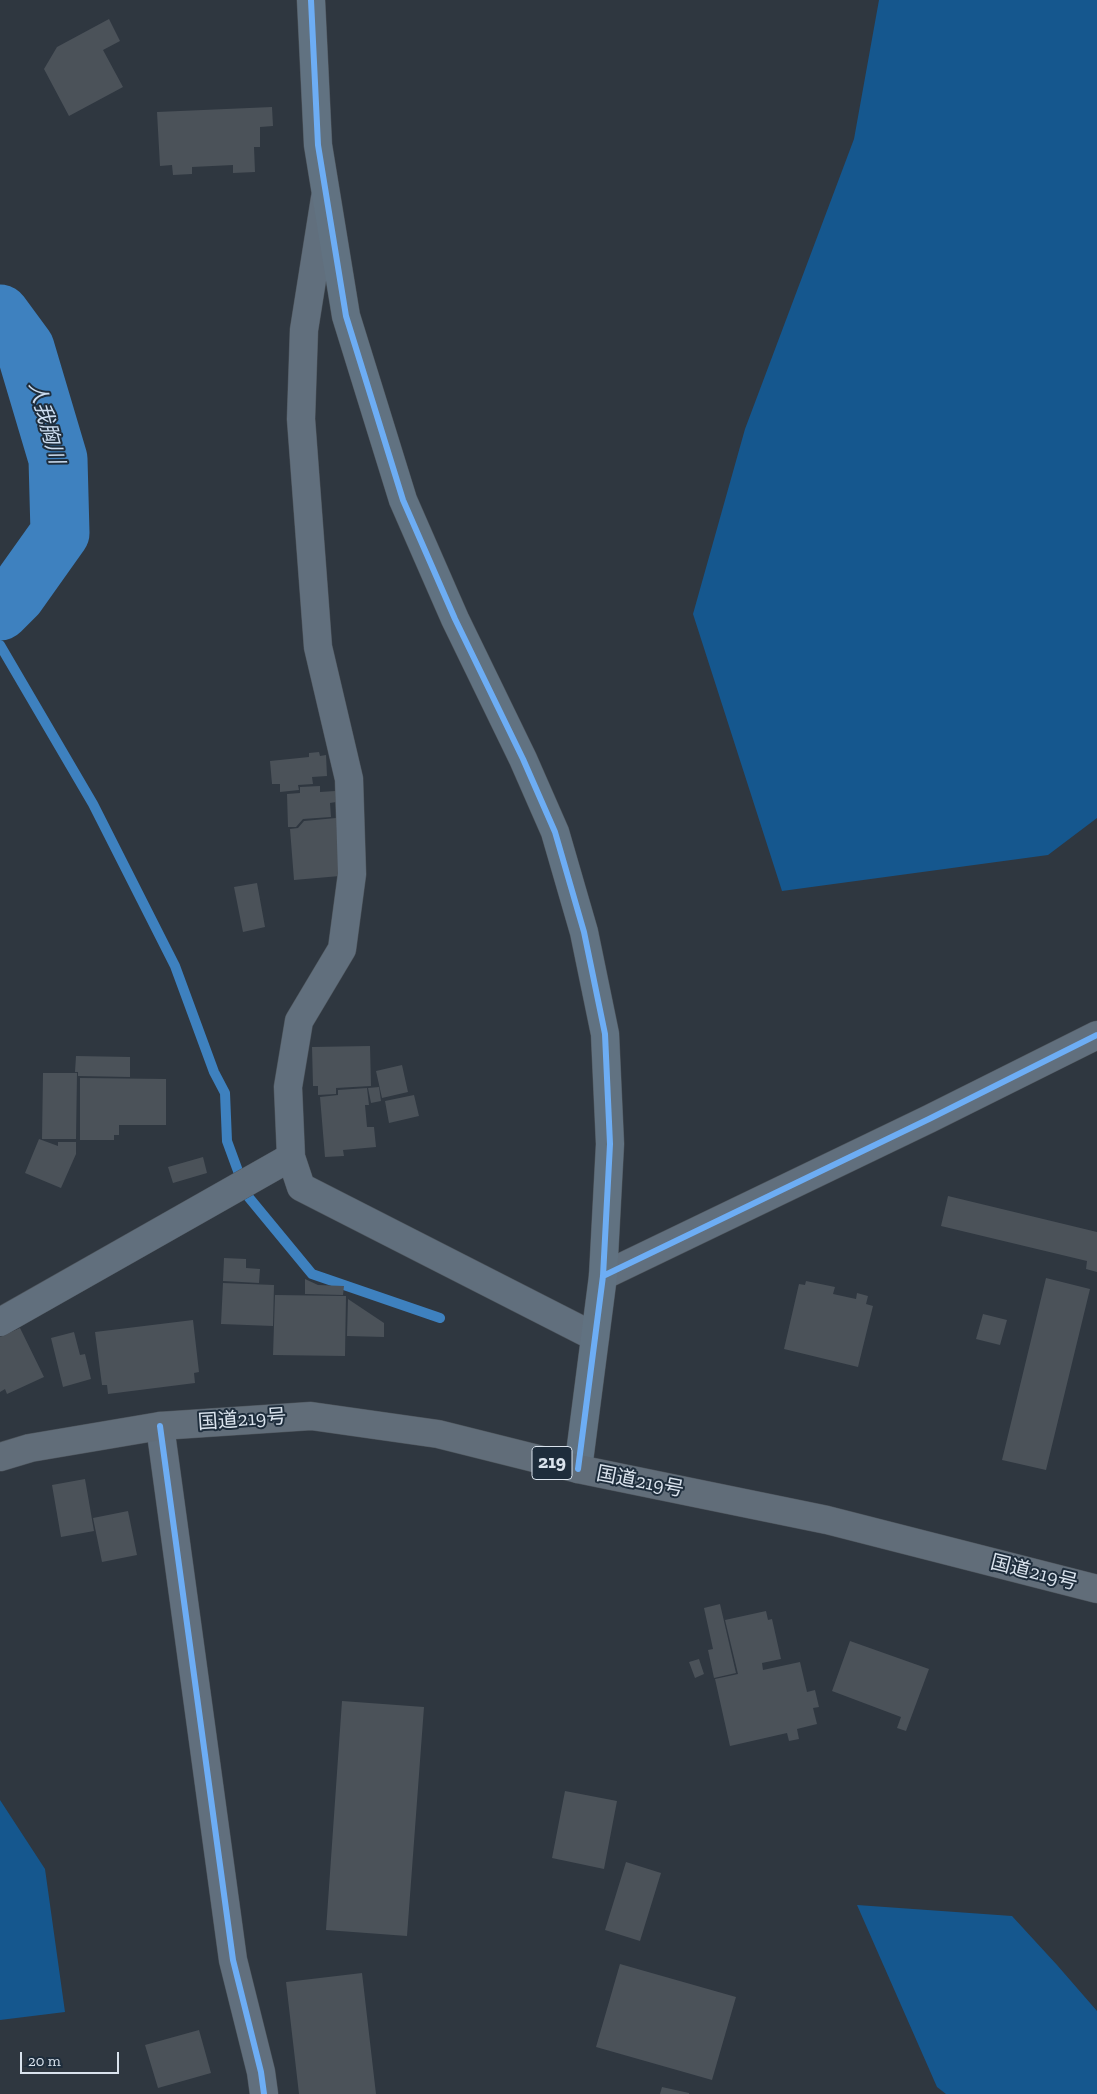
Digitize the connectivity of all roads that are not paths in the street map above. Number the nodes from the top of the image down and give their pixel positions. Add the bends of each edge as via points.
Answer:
1 (311, 0) edge
2 (325, 197) junction
3 (1097, 1035) edge
4 (291, 1157) junction
5 (604, 1276) junction
6 (0, 1322) edge
7 (595, 1337) junction
8 (160, 1426) junction
9 (0, 1456) edge
10 (578, 1469) junction
11 (1097, 1589) edge
12 (264, 2094) edge

1 - 2 street via 318,145
2 - 4 street via 304,330 301,419 318,647 349,779 352,874 342,949 299,1021 288,1087
2 - 5 street via 346,316 403,500 555,832 584,932 605,1034 610,1144
3 - 5 street via 929,1120
4 - 6 street
4 - 7 street via 301,1187
5 - 7 street
7 - 10 street
8 - 9 highway, 国道219号 / 219
8 - 10 highway, 国道219号 / 219 via 311,1416 438,1434
8 - 12 street via 234,1960
10 - 11 highway, 国道219号 / 219 via 827,1520

